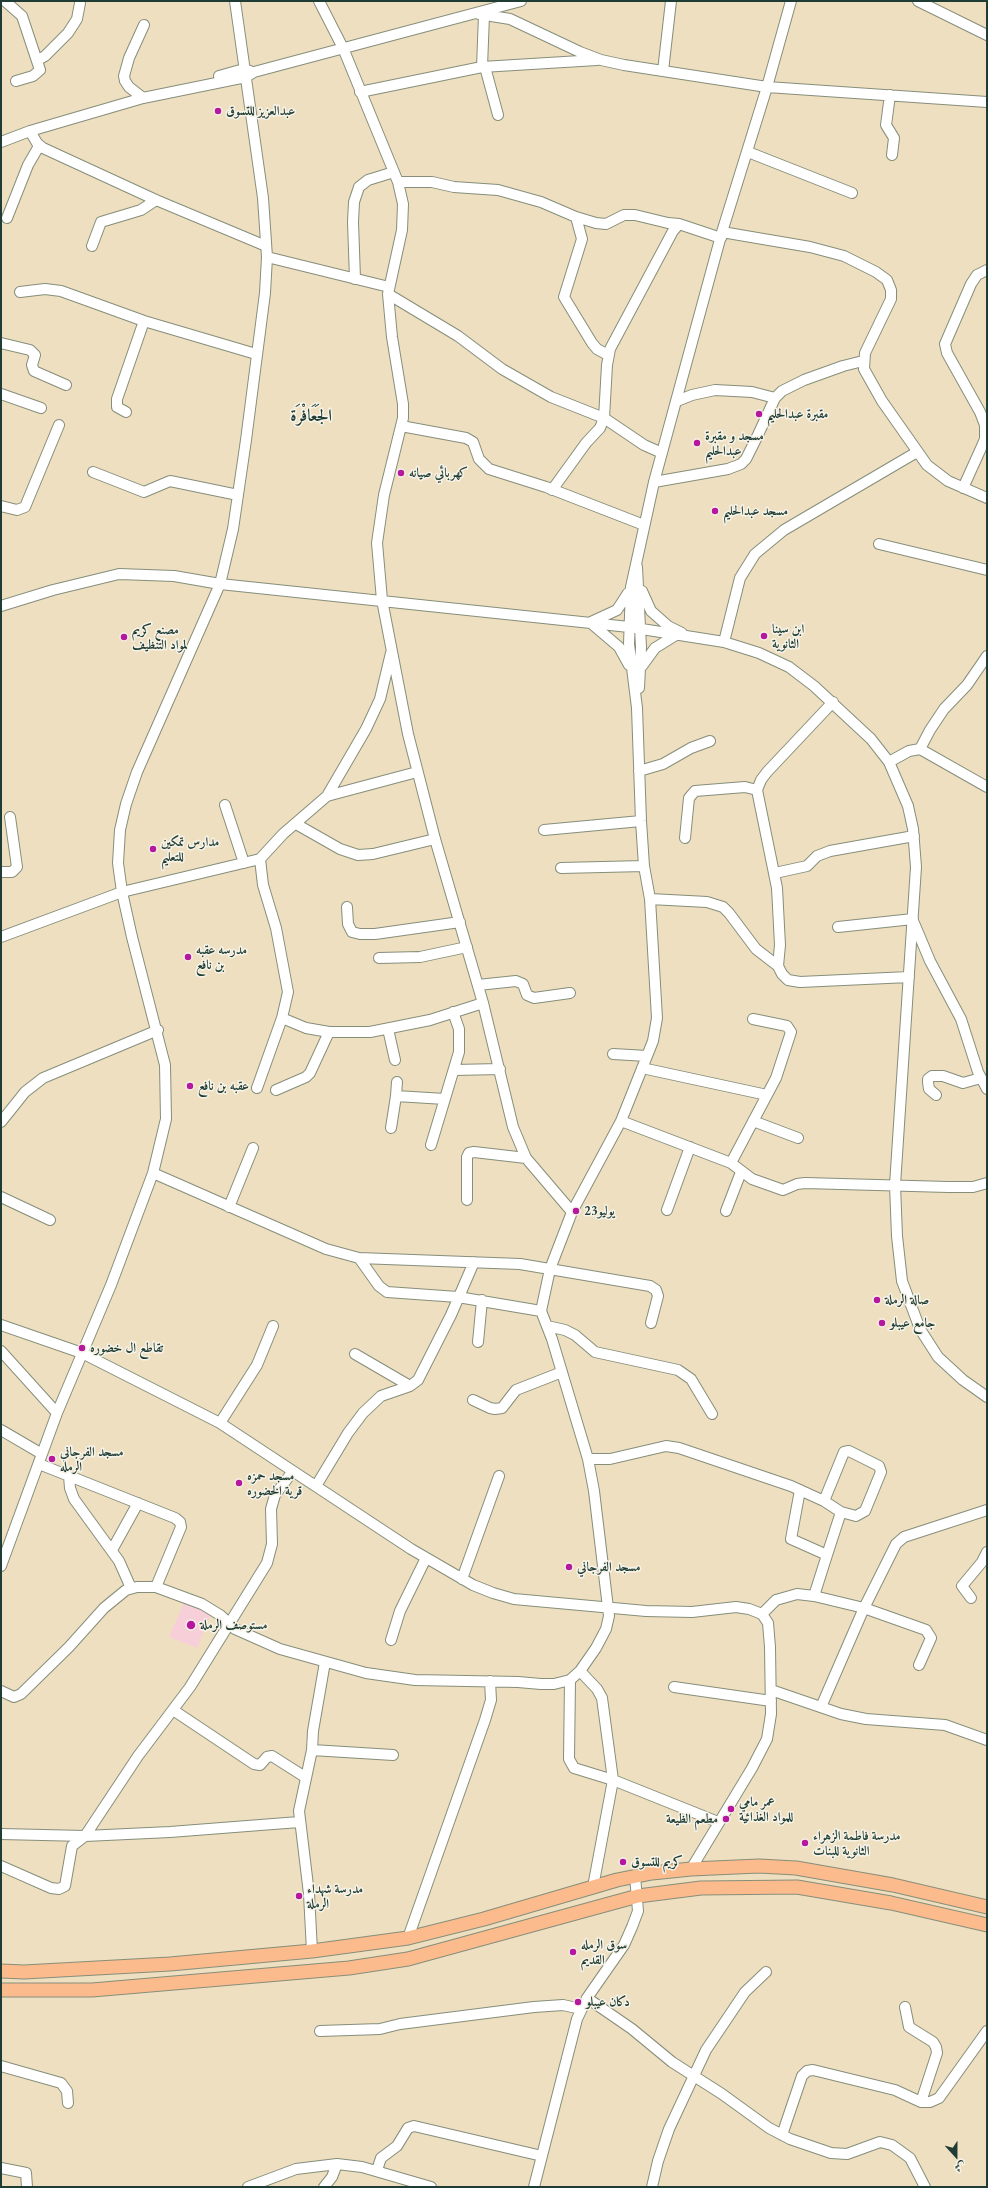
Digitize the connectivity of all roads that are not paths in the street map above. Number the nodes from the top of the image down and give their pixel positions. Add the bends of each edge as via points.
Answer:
1 (5, 1) edge
2 (235, 1) edge
3 (319, 1) edge
4 (521, 1) edge
5 (671, 1) edge
6 (791, 1) edge
7 (918, 1) edge
8 (80, 3) dead end
9 (473, 14) junction
10 (484, 14) junction
11 (144, 25) dead end
12 (987, 35) edge
13 (343, 48) junction
14 (38, 60) junction
15 (601, 60) junction
16 (484, 67) junction
17 (663, 71) junction
18 (248, 72) junction
19 (16, 82) dead end
20 (767, 87) junction
21 (360, 92) junction
22 (890, 95) junction
23 (143, 98) junction
24 (987, 102) edge
25 (498, 115) dead end
26 (30, 131) junction
27 (1, 142) edge
28 (39, 146) junction
29 (748, 152) junction
30 (892, 155) dead end
31 (394, 172) junction
32 (398, 182) junction
33 (852, 192) dead end
34 (156, 200) junction
35 (576, 217) junction
36 (7, 218) dead end
37 (679, 224) junction
38 (721, 235) junction
39 (92, 246) dead end
40 (266, 246) junction
41 (267, 257) junction
42 (987, 270) edge
43 (355, 278) junction
44 (389, 290) junction
45 (20, 292) dead end
46 (144, 321) junction
47 (1, 343) edge
48 (256, 354) junction
49 (608, 355) junction
50 (863, 361) junction
51 (66, 385) dead end
52 (1, 394) edge
53 (775, 398) junction
54 (677, 401) junction
55 (41, 408) dead end
56 (126, 412) dead end
57 (604, 418) junction
58 (59, 425) dead end
59 (401, 426) junction
60 (917, 452) junction
61 (662, 453) junction
62 (93, 472) dead end
63 (654, 482) junction
64 (963, 488) junction
65 (552, 490) junction
66 (238, 495) junction
67 (987, 498) edge
68 (1, 506) edge
69 (644, 525) junction
70 (879, 544) dead end
71 (987, 570) edge
72 (220, 584) junction
73 (635, 585) junction
74 (382, 600) junction
75 (1, 606) edge
76 (590, 624) junction
77 (628, 627) junction
78 (640, 629) junction
79 (676, 635) junction
80 (691, 637) junction
81 (724, 642) junction
82 (391, 650) junction
83 (987, 656) edge
84 (637, 672) junction
85 (833, 702) junction
86 (710, 741) dead end
87 (920, 750) junction
88 (889, 762) junction
89 (639, 771) junction
90 (417, 772) junction
91 (987, 787) edge
92 (757, 790) junction
93 (327, 796) junction
94 (225, 805) dead end
95 (10, 817) dead end
96 (641, 821) junction
97 (296, 824) junction
98 (544, 830) dead end
99 (914, 836) junction
100 (685, 838) dead end
101 (435, 839) junction
102 (260, 859) junction
103 (244, 863) junction
104 (644, 866) junction
105 (561, 868) dead end
106 (1, 872) edge
107 (775, 873) junction
108 (122, 892) junction
109 (650, 899) junction
110 (347, 907) dead end
111 (913, 920) junction
112 (460, 922) junction
113 (838, 927) dead end
114 (1, 937) edge
115 (467, 947) junction
116 (379, 958) dead end
117 (778, 966) junction
118 (909, 977) junction
119 (478, 986) junction
120 (570, 993) dead end
121 (483, 1003) junction
122 (453, 1012) junction
123 (282, 1018) junction
124 (753, 1018) dead end
125 (388, 1029) junction
126 (158, 1030) junction
127 (328, 1032) junction
128 (612, 1054) dead end
129 (647, 1056) junction
130 (395, 1060) dead end
131 (642, 1068) junction
132 (500, 1069) junction
133 (454, 1070) junction
134 (981, 1078) junction
135 (397, 1082) dead end
136 (258, 1088) dead end
137 (987, 1089) edge
138 (276, 1090) dead end
139 (767, 1095) junction
140 (936, 1095) dead end
141 (396, 1096) junction
142 (445, 1099) junction
143 (621, 1121) junction
144 (753, 1121) junction
145 (1, 1122) edge
146 (391, 1128) dead end
147 (798, 1138) dead end
148 (431, 1145) dead end
149 (690, 1147) junction
150 (253, 1148) dead end
151 (526, 1158) junction
152 (731, 1163) junction
153 (741, 1172) junction
154 (153, 1173) junction
155 (987, 1183) edge
156 (895, 1185) junction
157 (1, 1198) edge
158 (467, 1200) dead end
159 (229, 1207) junction
160 (667, 1210) dead end
161 (726, 1211) dead end
162 (572, 1212) junction
163 (50, 1220) dead end
164 (359, 1258) junction
165 (474, 1262) junction
166 (550, 1269) junction
167 (458, 1297) junction
168 (482, 1300) junction
169 (541, 1311) junction
170 (651, 1323) dead end
171 (1, 1325) edge
172 (273, 1326) dead end
173 (547, 1326) junction
174 (478, 1342) dead end
175 (1, 1351) edge
176 (82, 1353) junction
177 (355, 1354) dead end
178 (562, 1372) junction
179 (410, 1386) junction
180 (987, 1397) edge
181 (474, 1400) dead end
182 (57, 1413) junction
183 (712, 1414) dead end
184 (220, 1423) junction
185 (1, 1430) edge
186 (40, 1459) junction
187 (588, 1459) junction
188 (293, 1471) junction
189 (69, 1476) junction
190 (499, 1476) dead end
191 (316, 1486) junction
192 (800, 1490) junction
193 (824, 1500) junction
194 (138, 1503) junction
195 (987, 1510) edge
196 (841, 1512) junction
197 (112, 1550) junction
198 (987, 1552) edge
199 (827, 1554) junction
200 (426, 1558) junction
201 (1, 1566) edge
202 (462, 1579) junction
203 (156, 1587) junction
204 (131, 1588) junction
205 (814, 1596) junction
206 (971, 1598) dead end
207 (608, 1607) junction
208 (864, 1608) junction
209 (762, 1614) junction
210 (230, 1624) junction
211 (392, 1640) dead end
212 (325, 1662) junction
213 (919, 1666) dead end
214 (580, 1671) junction
215 (570, 1680) junction
216 (490, 1681) junction
217 (674, 1687) dead end
218 (771, 1690) junction
219 (1, 1691) edge
220 (771, 1701) junction
221 (821, 1707) junction
222 (173, 1710) junction
223 (987, 1740) edge
224 (312, 1750) junction
225 (393, 1755) dead end
226 (305, 1777) junction
227 (613, 1780) junction
228 (300, 1822) junction
229 (718, 1822) junction
230 (1, 1834) edge
231 (85, 1836) junction
232 (1, 1866) edge
233 (691, 1869) junction
234 (635, 1876) junction
235 (593, 1886) junction
236 (638, 1896) junction
237 (987, 1907) edge
238 (987, 1925) edge
239 (408, 1938) junction
240 (312, 1951) junction
241 (1, 1971) edge
242 (766, 1972) dead end
243 (1, 1990) edge
244 (587, 1998) junction
245 (904, 2007) dead end
246 (581, 2009) junction
247 (320, 2031) dead end
248 (987, 2031) edge
249 (1, 2066) edge
250 (693, 2075) junction
251 (921, 2102) junction
252 (68, 2103) dead end
253 (782, 2135) junction
254 (542, 2156) junction
255 (337, 2164) junction
256 (1, 2168) edge
257 (377, 2170) junction
258 (27, 2187) edge
259 (248, 2187) edge
260 (324, 2187) edge
261 (431, 2187) edge
262 (534, 2187) edge
263 (652, 2187) edge
264 (925, 2187) edge

1 - 14 street via 22,16
2 - 18 street
3 - 13 street
4 - 9 street
5 - 17 street
6 - 20 street
7 - 12 street
8 - 14 street via 77,18 68,33
9 - 10 street
9 - 13 street
10 - 15 street via 510,19
10 - 16 street
11 - 23 street via 124,76 129,86
13 - 18 street
13 - 21 street
14 - 19 street via 40,72
15 - 16 street
15 - 17 street
16 - 21 street
16 - 25 street
17 - 20 street
18 - 23 street via 198,82 190,87
18 - 40 street
20 - 22 street
20 - 29 street
21 - 31 street
22 - 24 street
22 - 30 street via 886,125 894,138
23 - 26 street
26 - 27 street
26 - 28 street
28 - 34 street
28 - 36 street via 28,165
29 - 33 street
29 - 38 street
31 - 32 street
31 - 43 street via 368,180 359,187 354,202 353,222
32 - 35 street via 432,182 454,187 498,190 541,202
32 - 44 street via 403,204 402,230
34 - 39 street via 141,210 101,222
34 - 40 street
35 - 37 street via 606,224 629,214
35 - 49 street via 582,239 564,297 592,343
37 - 38 street
37 - 49 street
38 - 50 street via 810,247 844,256 887,280 891,299
38 - 54 street
40 - 41 street
41 - 43 street
41 - 48 street via 265,293
42 - 64 street via 977,275 971,284 945,344 946,353 985,425 985,439
43 - 44 street
44 - 57 street via 502,369 551,396
44 - 59 street via 392,337 404,404
45 - 46 street via 45,289 61,291
46 - 48 street
46 - 56 street via 116,399 116,407
47 - 51 street via 30,350 35,355 32,365 34,370
48 - 66 street
49 - 57 street
50 - 53 street via 791,385
50 - 60 street via 864,369 882,401
52 - 55 street
53 - 54 street via 752,392 715,390
53 - 63 street via 746,459 741,464 728,469
54 - 61 street
57 - 61 street via 644,445
57 - 65 street via 600,428 586,442
58 - 68 street via 25,507 17,510
59 - 65 street via 466,438 473,442 479,458 489,469
59 - 74 street via 384,495 377,543
60 - 64 street via 937,474
60 - 81 street via 784,530 755,554 740,578
61 - 63 street
62 - 66 street via 144,492 170,481
63 - 69 street
64 - 67 street
65 - 69 street
66 - 72 street
69 - 73 street via 636,558
70 - 71 street
72 - 74 street
72 - 75 street via 174,576 119,574
72 - 108 street via 137,772 126,804 120,830 118,863
73 - 76 street via 618,610
73 - 77 street
73 - 78 street
73 - 80 street via 651,611 668,626
74 - 76 street
74 - 82 street
76 - 77 street
76 - 84 street via 619,647
77 - 78 street
77 - 84 street
78 - 79 street
78 - 84 street
79 - 80 street
79 - 84 street via 655,648
80 - 81 street
81 - 85 street via 759,653 789,667
82 - 90 street
82 - 93 street via 380,699 366,729
83 - 87 street via 967,685 944,709
84 - 89 street
85 - 88 street via 871,739
85 - 92 street via 767,772
86 - 89 street via 691,748 663,764
87 - 88 street via 909,751
87 - 91 street
88 - 99 street via 908,806
89 - 96 street
90 - 93 street
90 - 101 street
92 - 100 street via 745,787 694,791 689,798
92 - 107 street
93 - 97 street
94 - 103 street
95 - 106 street via 17,867 12,872
96 - 98 street
96 - 104 street
97 - 101 street via 340,849 358,855 373,854
97 - 102 street via 282,834
99 - 107 street via 830,851 818,856 807,866
99 - 111 street via 916,867
101 - 112 street
102 - 103 street
102 - 123 street via 263,885 276,928 288,992
103 - 108 street
104 - 105 street
104 - 109 street
107 - 117 street via 780,945
108 - 114 street
108 - 126 street
109 - 117 street via 707,902 723,907 756,949
109 - 129 street via 657,1018
110 - 112 street via 348,924 352,932 360,934
111 - 113 street
111 - 118 street
111 - 134 street via 930,961 961,1019
112 - 115 street
115 - 116 street via 420,957
115 - 119 street
117 - 118 street via 788,980 800,982
118 - 156 street
119 - 120 street via 516,981 523,984 527,995 534,998
119 - 121 street
121 - 122 street
121 - 132 street
122 - 125 street
122 - 133 street via 459,1029 459,1052
123 - 127 street via 306,1028
123 - 136 street
124 - 139 street via 787,1026 791,1032 776,1078
125 - 127 street via 370,1032
125 - 130 street
126 - 145 street via 43,1078 25,1092
126 - 154 street via 165,1065 166,1119
127 - 138 street via 310,1073
128 - 129 street
129 - 131 street
131 - 139 street
131 - 143 street
132 - 133 street
132 - 151 street via 513,1127
133 - 142 street
134 - 137 street
134 - 140 street via 963,1083 943,1076 932,1076 928,1078 929,1089
135 - 141 street
139 - 144 street
141 - 142 street
141 - 146 street
142 - 148 street
143 - 149 street
143 - 162 street
144 - 147 street
144 - 152 street
149 - 152 street
149 - 160 street
150 - 159 street
151 - 158 street via 469,1153
151 - 162 street
152 - 153 street
153 - 156 street via 752,1179 783,1190 805,1183
153 - 161 street
154 - 159 street
154 - 176 street via 111,1285
155 - 156 street via 973,1187
156 - 180 street via 902,1281 920,1330 938,1357 963,1380
157 - 163 street
159 - 164 street via 326,1248
162 - 166 street
164 - 165 street
164 - 167 street via 379,1286 387,1292
165 - 166 street via 520,1264
165 - 167 street
166 - 169 street
166 - 170 street via 650,1286 656,1290 658,1296
167 - 168 street
167 - 179 street via 426,1367 418,1380
168 - 169 street
168 - 174 street
169 - 173 street
171 - 176 street
172 - 184 street via 257,1365
173 - 178 street
173 - 183 street via 575,1335 594,1352 678,1370 691,1378
175 - 182 street
176 - 182 street
176 - 184 street
177 - 179 street
178 - 181 street via 516,1390 502,1408 490,1408
178 - 187 street
179 - 191 street via 381,1396 363,1413
182 - 186 street
184 - 188 street
185 - 186 street
186 - 189 street
186 - 201 street
187 - 192 street via 610,1459 666,1446 679,1448
187 - 207 street
188 - 191 street
188 - 210 street via 275,1495 271,1508 272,1544 267,1563
189 - 194 street
189 - 197 street via 74,1499
190 - 202 street
191 - 200 street
192 - 193 street
192 - 199 street via 791,1539
193 - 196 street
193 - 196 street via 844,1452 849,1451 880,1466 881,1472 865,1511 856,1516
194 - 197 street
194 - 203 street via 175,1518 181,1524
195 - 208 street via 899,1540
196 - 199 street
197 - 204 street
198 - 206 street via 982,1562 962,1584
199 - 205 street
200 - 202 street
200 - 211 street via 400,1611
202 - 207 street via 493,1593 514,1598
203 - 204 street
203 - 210 street via 202,1604 220,1614
204 - 219 street via 104,1608 21,1694 14,1697
205 - 208 street
205 - 209 street via 786,1596 776,1600
207 - 209 street via 692,1612 736,1607
207 - 214 street via 606,1629
208 - 213 street via 926,1630 931,1638
208 - 221 street
209 - 218 street via 768,1623
210 - 212 street via 247,1636
210 - 222 street
212 - 216 street via 366,1673 415,1680
212 - 224 street
214 - 215 street
214 - 227 street via 602,1698
215 - 216 street via 554,1684
215 - 227 street via 570,1764 574,1768
216 - 239 street via 491,1700 485,1720
217 - 220 street
218 - 220 street
218 - 221 street
220 - 229 street via 769,1730 763,1748
221 - 223 street via 866,1719 945,1725
222 - 226 street via 254,1764 260,1765 267,1757 272,1756
222 - 231 street via 133,1762
224 - 225 street
224 - 226 street
226 - 228 street via 299,1811
227 - 229 street
227 - 235 street
228 - 231 street
228 - 240 street via 309,1894
229 - 233 street
230 - 231 street
231 - 232 street via 72,1846 66,1885 62,1888 40,1885
233 - 234 main road
233 - 237 main road via 759,1866 796,1868 893,1885
234 - 235 main road
234 - 236 street
235 - 239 main road via 484,1919
236 - 238 main road via 708,1888 797,1887 891,1903
236 - 243 main road via 416,1957 349,1968 92,1990
236 - 244 street via 638,1910 624,1944
239 - 240 main road
240 - 241 main road via 170,1964
242 - 250 street via 745,1992 706,2050
244 - 246 street
244 - 250 street
245 - 251 street via 909,2026 933,2042 936,2047 937,2053
246 - 247 street via 563,2005 534,2007 400,2024 380,2029
246 - 254 street
248 - 251 street via 939,2098
249 - 252 street via 61,2083 67,2091
250 - 253 street
250 - 263 street via 669,2129
251 - 253 street via 895,2090 813,2070 806,2071
253 - 264 street via 831,2153 847,2154 880,2142 892,2145 910,2158
254 - 257 street via 414,2126 408,2128 397,2146 381,2158
254 - 262 street
255 - 257 street
255 - 259 street via 296,2169
255 - 260 street via 332,2177
256 - 258 street via 26,2173
257 - 261 street

